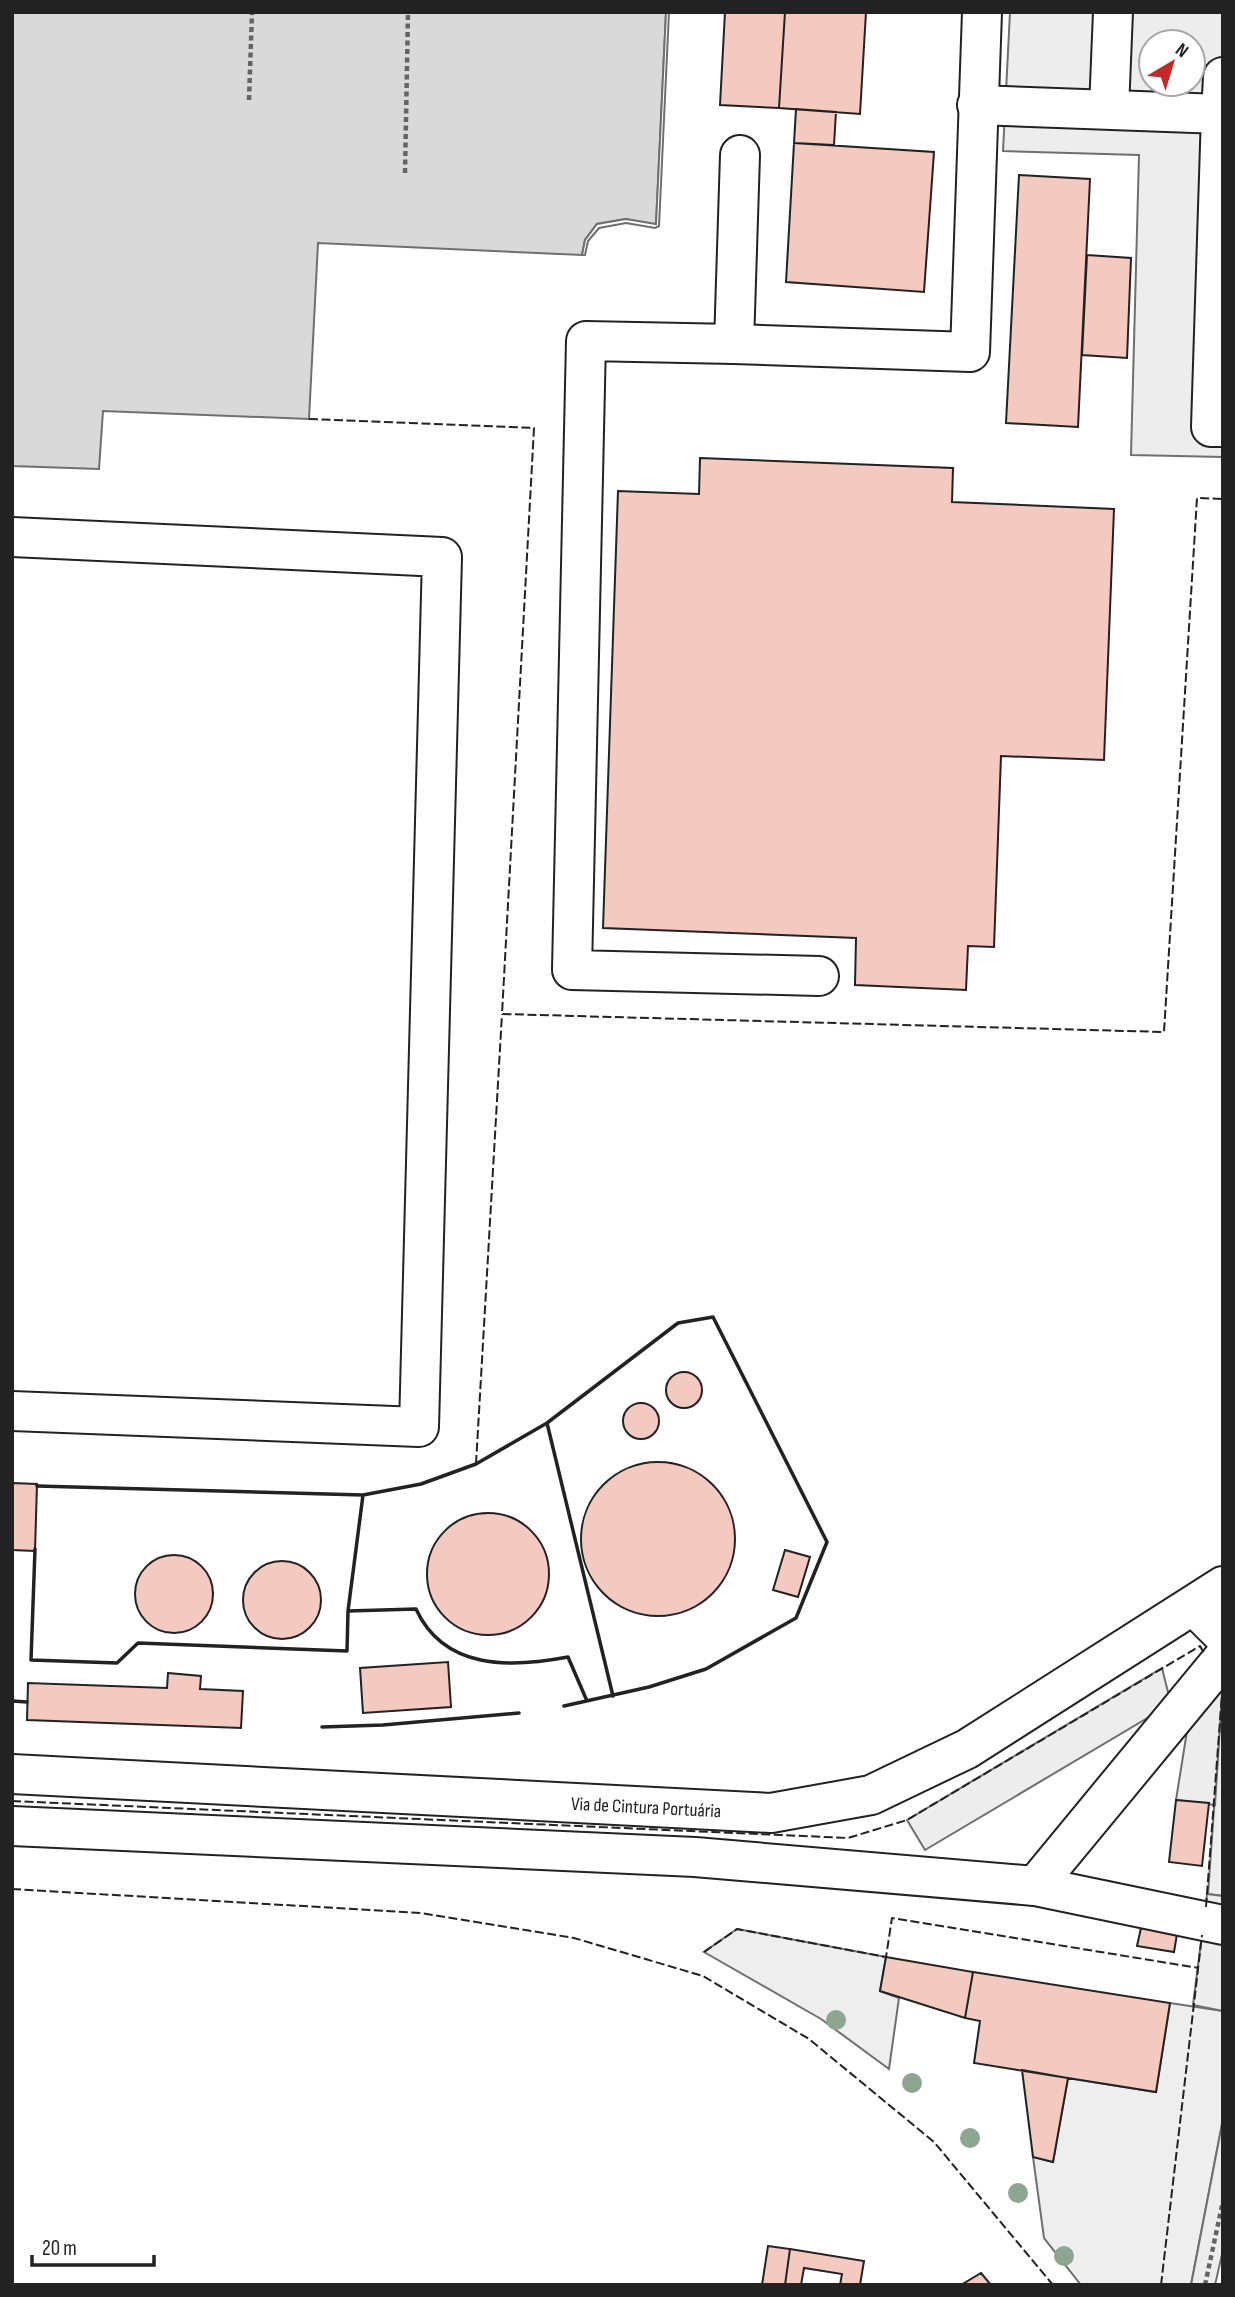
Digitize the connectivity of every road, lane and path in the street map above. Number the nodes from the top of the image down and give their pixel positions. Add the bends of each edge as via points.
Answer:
1 (252, 12) edge
2 (408, 12) edge
3 (982, 12) edge
4 (1113, 12) edge
5 (1222, 96) edge
6 (249, 100) dead end
7 (977, 105) junction
8 (1109, 109) junction
9 (740, 155) dead end
10 (405, 173) dead end
11 (734, 344) junction
12 (1223, 427) edge
13 (12, 537) edge
14 (819, 976) dead end
15 (12, 1411) edge
16 (1208, 1596) edge
17 (1223, 1636) edge
18 (1223, 1658) edge
19 (12, 1774) edge
20 (12, 1826) edge
21 (1035, 1886) junction
22 (1223, 1925) edge
23 (1223, 2200) edge
24 (1205, 2285) edge

1 - 6 path
2 - 10 path
3 - 7 lane
4 - 8 lane
5 - 8 lane
5 - 12 lane via 1211,427
7 - 8 lane
7 - 11 lane via 970,352
9 - 11 lane
11 - 14 lane via 586,341 572,970
13 - 15 lane via 442,557 419,1427
16 - 17 lane
16 - 19 lane, Via de Cintura Portuária via 967,1749 871,1795 771,1814
18 - 21 lane
20 - 21 lane via 695,1857
21 - 22 lane
23 - 24 path

